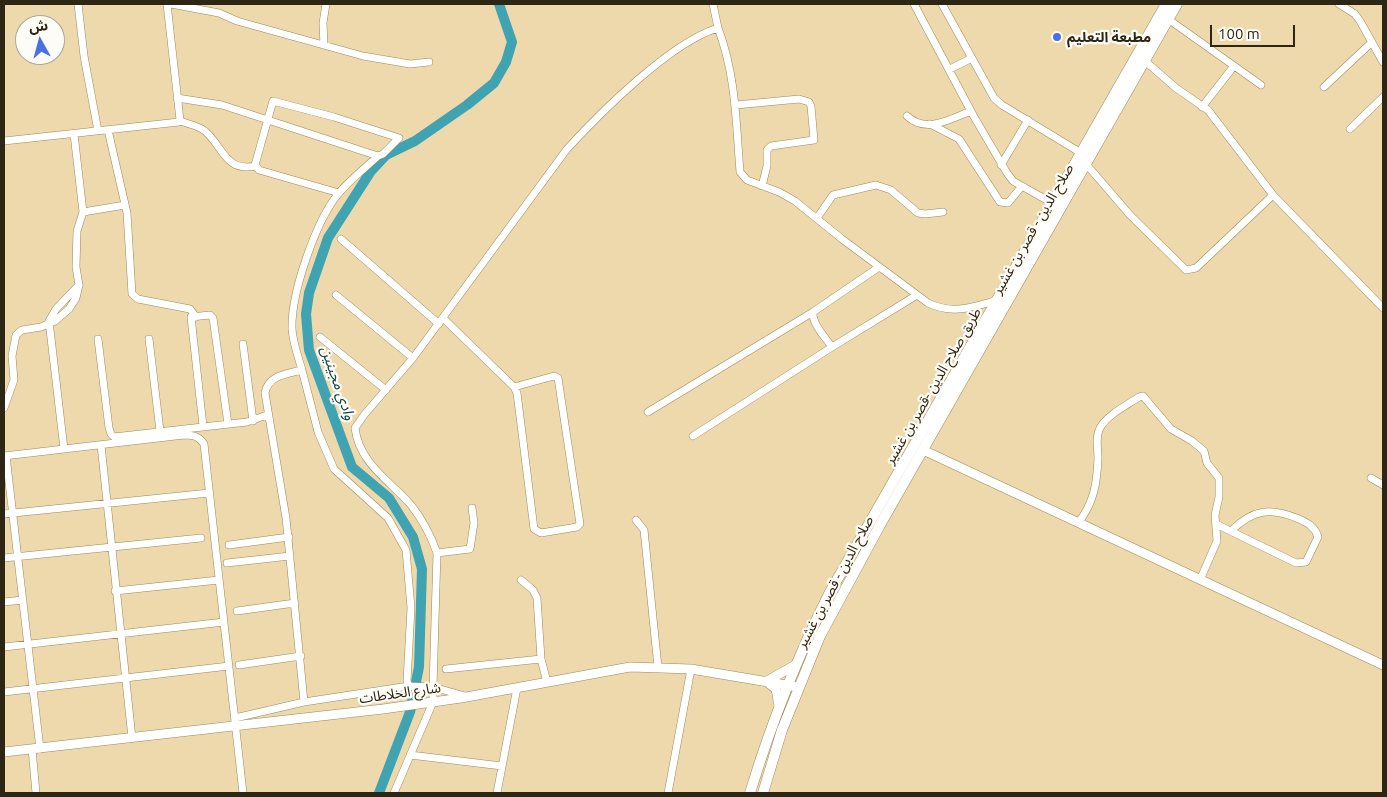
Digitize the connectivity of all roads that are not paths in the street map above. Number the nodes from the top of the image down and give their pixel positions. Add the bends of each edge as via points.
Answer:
1 (78, 4) edge
2 (169, 4) edge
3 (326, 4) edge
4 (713, 4) edge
5 (914, 4) edge
6 (942, 4) edge
7 (1166, 4) edge
8 (1177, 4) edge
9 (1339, 4) edge
10 (1168, 19) junction
11 (718, 28) junction
12 (1371, 43) junction
13 (324, 45) junction
14 (972, 58) junction
15 (1145, 61) junction
16 (429, 62) dead end
17 (1383, 62) edge
18 (1234, 66) junction
19 (950, 69) junction
20 (1262, 85) dead end
21 (1324, 87) dead end
22 (1383, 97) edge
23 (177, 98) junction
24 (736, 105) junction
25 (1202, 106) junction
26 (971, 111) junction
27 (907, 116) dead end
28 (267, 120) junction
29 (1028, 120) junction
30 (180, 121) junction
31 (930, 124) junction
32 (1350, 129) dead end
33 (108, 130) junction
34 (98, 131) junction
35 (74, 134) junction
36 (4, 141) edge
37 (1081, 152) junction
38 (378, 156) junction
39 (1086, 164) junction
40 (1002, 165) junction
41 (256, 166) junction
42 (762, 186) junction
43 (1022, 186) junction
44 (340, 193) junction
45 (1273, 195) junction
46 (1052, 203) junction
47 (125, 205) junction
48 (83, 212) junction
49 (943, 212) dead end
50 (817, 218) junction
51 (341, 239) dead end
52 (879, 267) junction
53 (336, 295) dead end
54 (917, 295) junction
55 (998, 300) junction
56 (1383, 308) edge
57 (813, 312) junction
58 (196, 317) junction
59 (441, 321) junction
60 (49, 324) junction
61 (320, 337) dead end
62 (98, 339) dead end
63 (149, 340) dead end
64 (243, 344) dead end
65 (832, 346) junction
66 (413, 358) junction
67 (302, 370) junction
68 (514, 387) junction
69 (386, 390) junction
70 (4, 408) edge
71 (648, 412) dead end
72 (267, 415) junction
73 (253, 421) junction
74 (228, 424) junction
75 (203, 426) junction
76 (160, 431) junction
77 (693, 436) dead end
78 (101, 445) junction
79 (64, 449) junction
80 (923, 450) junction
81 (5, 456) edge
82 (1371, 478) dead end
83 (1383, 486) edge
84 (209, 493) junction
85 (108, 503) junction
86 (472, 508) dead end
87 (13, 513) junction
88 (4, 514) edge
89 (636, 520) dead end
90 (1078, 523) junction
91 (1216, 524) junction
92 (1230, 531) junction
93 (289, 537) junction
94 (201, 538) dead end
95 (229, 544) dead end
96 (111, 547) junction
97 (437, 553) junction
98 (290, 556) junction
99 (19, 557) junction
100 (4, 558) edge
101 (227, 563) dead end
102 (219, 580) junction
103 (521, 580) dead end
104 (1200, 580) junction
105 (115, 591) junction
106 (23, 600) junction
107 (4, 602) edge
108 (295, 603) junction
109 (238, 611) dead end
110 (224, 622) junction
111 (811, 630) junction
112 (120, 634) junction
113 (820, 636) junction
114 (28, 644) junction
115 (4, 647) edge
116 (301, 656) junction
117 (541, 660) junction
118 (797, 664) junction
119 (238, 665) dead end
120 (1383, 665) edge
121 (229, 666) junction
122 (658, 667) junction
123 (446, 669) dead end
124 (691, 669) junction
125 (126, 678) junction
126 (766, 681) junction
127 (547, 682) junction
128 (410, 686) junction
129 (793, 686) junction
130 (433, 687) junction
131 (34, 688) junction
132 (517, 688) junction
133 (4, 692) edge
134 (468, 697) junction
135 (304, 702) junction
136 (433, 702) junction
137 (779, 706) junction
138 (236, 723) junction
139 (132, 738) junction
140 (36, 749) junction
141 (4, 752) edge
142 (410, 755) junction
143 (502, 766) junction
144 (36, 793) edge
145 (243, 793) edge
146 (394, 793) edge
147 (497, 793) edge
148 (668, 793) edge
149 (750, 793) edge
150 (763, 793) edge

1 - 34 street
2 - 13 street via 219,12 237,21
2 - 23 street
3 - 13 street
4 - 11 street
5 - 19 street
6 - 14 street
7 - 37 highway, طريق صلاح الدين -قصر بن غشير
8 - 10 highway, صلاح الدين - قصر بن غشير
9 - 12 street via 1355,14
10 - 15 highway, صلاح الدين - قصر بن غشير
10 - 18 street
11 - 24 street via 729,58
11 - 59 street via 684,44 651,69 584,131
12 - 17 street
12 - 21 street
13 - 16 street via 410,64
14 - 19 street
14 - 29 street via 994,98
15 - 25 street
15 - 39 highway, صلاح الدين - قصر بن غشير
18 - 20 street
18 - 25 street
19 - 26 street
22 - 32 street
23 - 28 street via 222,105
23 - 30 street
24 - 42 street via 740,172 747,180
24 - 42 street via 798,99 809,102 811,106 814,140 771,146 767,150
25 - 45 street
26 - 31 street via 945,122
26 - 40 street
27 - 31 street via 920,124
28 - 38 street
28 - 38 street via 276,100 399,138
28 - 41 street via 254,160
29 - 37 street
29 - 40 street
30 - 33 street
30 - 41 street via 204,130 233,164 243,168
31 - 43 street via 959,139 1000,202 1008,203
33 - 34 street
33 - 47 street
34 - 35 street
35 - 36 street
35 - 48 street
37 - 46 highway, طريق صلاح الدين -قصر بن غشير
38 - 44 street
39 - 45 street via 1130,215 1186,270 1196,268
39 - 80 highway, صلاح الدين - قصر بن غشير
40 - 43 street via 1013,181
41 - 44 street via 259,170
42 - 50 street via 779,192
43 - 46 street
44 - 67 street via 318,229 296,300 293,340
45 - 56 street
46 - 55 highway, طريق صلاح الدين -قصر بن غشير
47 - 48 street
47 - 58 street via 134,297 190,310
48 - 60 street via 77,231 79,285 74,304
49 - 50 street via 918,212 891,190 873,185 833,195
50 - 52 street
51 - 59 street
52 - 54 street
52 - 57 street
53 - 66 street
54 - 55 street via 928,303 951,310
54 - 65 street
55 - 111 highway, طريق صلاح الدين -قصر بن غشير via 839,575
57 - 65 street via 819,330
57 - 71 street
58 - 74 street via 210,315 213,318
58 - 75 street via 190,319
59 - 66 street
59 - 68 street
60 - 70 street via 22,330 16,335 12,356 14,380
60 - 79 street
61 - 69 street
62 - 76 street via 111,434 117,437
63 - 76 street
64 - 73 street
65 - 77 street
66 - 69 street
67 - 72 street via 278,376 268,383 265,393
67 - 128 street via 318,432 334,469 388,518 406,550 411,608 406,674
68 - 68 street via 518,396 534,529 542,533 577,527 580,524 558,378 554,376
69 - 97 street via 357,424 356,432 373,469 411,506 425,526
72 - 73 street
72 - 93 street
73 - 74 street
74 - 75 street
75 - 76 street
78 - 79 street
78 - 84 street via 184,435 197,437 204,444
78 - 85 street
79 - 81 street
80 - 90 main road
80 - 113 highway, صلاح الدين - قصر بن غشير
81 - 87 street
82 - 83 street
84 - 85 street
84 - 102 street
85 - 87 street
85 - 96 street
86 - 97 street via 474,523 470,549
87 - 88 street
87 - 99 street
89 - 122 street via 644,530
90 - 91 street via 1095,493 1100,427 1143,396 1171,429 1204,451 1206,463 1220,484
90 - 104 main road
91 - 92 street
91 - 104 street via 1215,546
92 - 92 street via 1296,563 1306,562 1318,537 1314,527 1304,521 1271,510 1254,514
93 - 95 street
93 - 98 street
94 - 96 street
96 - 99 street
96 - 105 street
97 - 130 street
98 - 101 street
98 - 108 street
99 - 100 street
99 - 106 street
102 - 105 street
102 - 110 street
103 - 117 street via 537,598
104 - 120 main road
105 - 112 street
106 - 107 street
106 - 114 street
108 - 109 street
108 - 116 street
110 - 112 street
110 - 121 street
111 - 113 highway
111 - 118 highway, طريق صلاح الدين -قصر بن غشير
112 - 114 street
112 - 125 street
113 - 129 highway, صلاح الدين - قصر بن غشير
114 - 115 street
114 - 131 street
116 - 119 street
116 - 135 street
117 - 123 street
117 - 127 street
118 - 126 main road
118 - 129 highway, طريق صلاح الدين -قصر بن غشير
121 - 125 street
121 - 138 street
122 - 124 main road, شارع الخلاطات
122 - 127 main road, شارع الخلاطات via 610,670
124 - 126 main road, شارع الخلاطات
124 - 148 street
125 - 131 street
125 - 139 street
126 - 129 main road, شارع الخلاطات
126 - 137 main road via 776,689
127 - 132 main road, شارع الخلاطات
128 - 130 street
128 - 135 street
129 - 137 highway, طريق صلاح الدين -قصر بن غشير
129 - 150 highway, صلاح الدين - قصر بن غشير
130 - 134 street
130 - 136 street
131 - 133 street
131 - 140 street
132 - 134 main road, شارع الخلاطات
132 - 143 street
134 - 136 main road, شارع الخلاطات
135 - 138 street
136 - 138 main road, شارع الخلاطات
136 - 142 street
137 - 149 highway, طريق صلاح الدين -قصر بن غشير
138 - 139 main road, شارع الخلاطات
138 - 145 street
139 - 140 main road, شارع الخلاطات
140 - 141 main road, شارع الخلاطات
140 - 144 street
142 - 143 street
142 - 146 street
143 - 147 street

